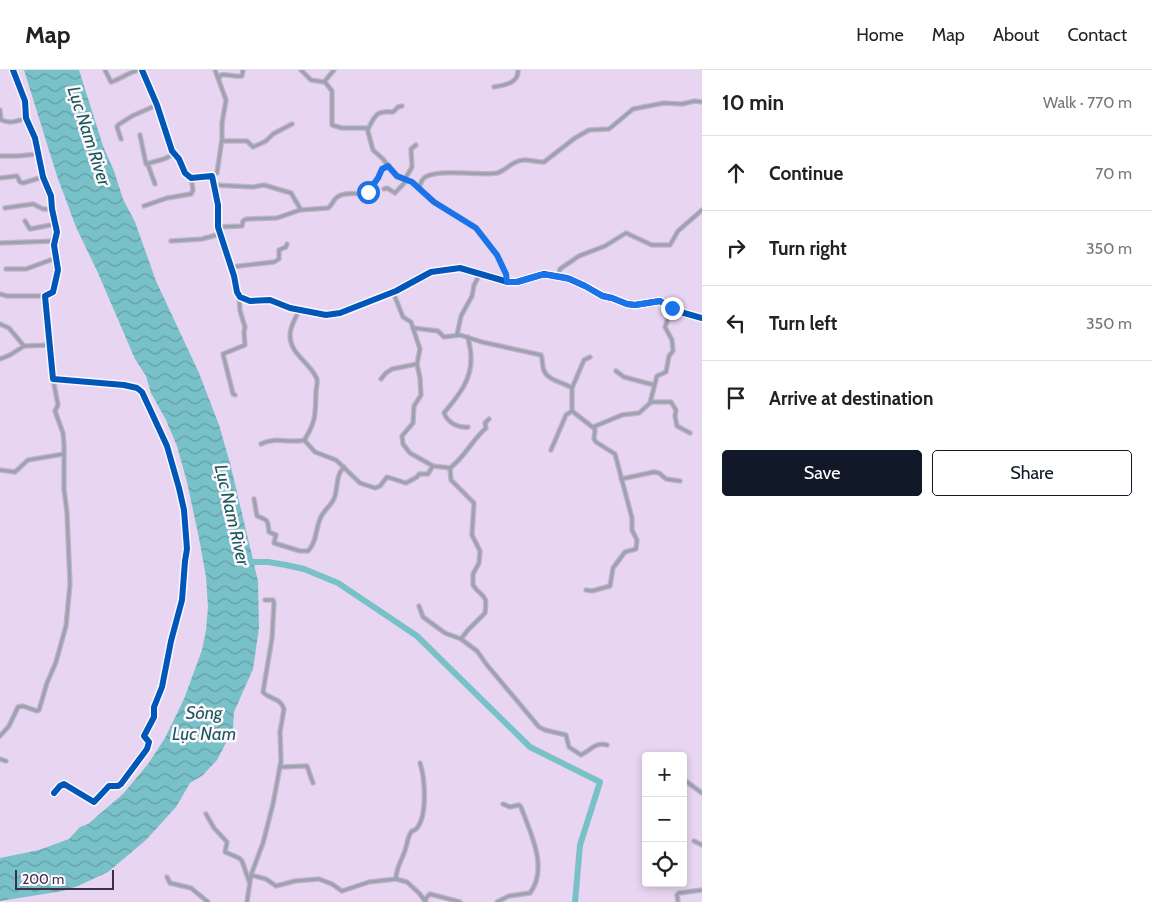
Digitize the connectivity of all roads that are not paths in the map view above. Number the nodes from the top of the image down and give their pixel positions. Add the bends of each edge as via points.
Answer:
1 (13, 70) edge
2 (105, 70) edge
3 (141, 70) edge
4 (214, 70) edge
5 (243, 70) edge
6 (301, 70) edge
7 (334, 70) edge
8 (518, 70) edge
9 (219, 78) junction
10 (325, 82) junction
11 (494, 88) dead end
12 (702, 102) edge
13 (157, 105) junction
14 (402, 106) dead end
15 (0, 110) edge
16 (26, 118) junction
17 (292, 124) dead end
18 (368, 129) junction
19 (140, 135) dead end
20 (121, 139) dead end
21 (222, 141) junction
22 (416, 145) dead end
23 (38, 154) junction
24 (174, 154) junction
25 (0, 156) edge
26 (148, 164) junction
27 (388, 166) junction
28 (212, 176) junction
29 (43, 177) junction
30 (0, 178) edge
31 (191, 178) junction
32 (406, 179) junction
33 (155, 184) dead end
34 (214, 186) junction
35 (419, 188) junction
36 (384, 189) dead end
37 (144, 206) dead end
38 (5, 208) dead end
39 (52, 209) junction
40 (300, 210) junction
41 (702, 210) edge
42 (25, 221) dead end
43 (56, 224) junction
44 (218, 227) junction
45 (220, 234) junction
46 (54, 240) junction
47 (171, 241) dead end
48 (0, 243) edge
49 (287, 244) dead end
50 (56, 258) junction
51 (231, 268) junction
52 (6, 269) dead end
53 (480, 274) junction
54 (558, 276) junction
55 (507, 282) junction
56 (393, 292) junction
57 (0, 294) edge
58 (45, 296) junction
59 (239, 296) junction
60 (672, 308) junction
61 (299, 310) junction
62 (702, 318) edge
63 (0, 324) edge
64 (413, 328) junction
65 (456, 335) junction
66 (468, 337) junction
67 (51, 345) junction
68 (24, 346) junction
69 (590, 357) dead end
70 (0, 359) edge
71 (417, 364) junction
72 (616, 371) dead end
73 (54, 379) junction
74 (381, 379) dead end
75 (654, 385) junction
76 (572, 388) junction
77 (235, 395) dead end
78 (650, 402) junction
79 (572, 411) junction
80 (490, 419) dead end
81 (593, 427) junction
82 (468, 428) dead end
83 (690, 433) dead end
84 (305, 440) junction
85 (261, 444) dead end
86 (551, 450) dead end
87 (64, 454) junction
88 (433, 466) junction
89 (344, 467) junction
90 (450, 468) junction
91 (0, 470) edge
92 (621, 479) junction
93 (680, 481) dead end
94 (254, 499) dead end
95 (586, 590) dead end
96 (265, 600) dead end
97 (419, 606) dead end
98 (461, 639) junction
99 (0, 736) edge
100 (607, 745) dead end
101 (0, 759) edge
102 (6, 761) dead end
103 (420, 763) dead end
104 (280, 768) junction
105 (313, 783) dead end
106 (687, 783) edge
107 (54, 793) dead end
108 (702, 794) edge
109 (503, 804) dead end
110 (206, 814) dead end
111 (694, 841) dead end
112 (702, 845) edge
113 (251, 875) junction
114 (167, 877) dead end
115 (396, 879) junction
116 (250, 882) junction
117 (702, 890) edge
118 (425, 901) edge
119 (208, 902) edge
120 (247, 902) edge
121 (460, 902) edge
122 (497, 902) edge
123 (678, 902) edge

1 - 16 street via 25,101
2 - 3 street via 111,82
3 - 13 street
4 - 9 street
5 - 9 street via 242,76 221,75
6 - 10 street via 311,80
7 - 10 street
8 - 11 street via 514,81
9 - 21 street via 226,100
10 - 18 street via 332,92 332,125
12 - 35 street via 664,103 633,109 609,129 589,130 544,162 522,160 501,172 487,174 457,172 430,175
13 - 20 street via 118,125
13 - 24 street
14 - 18 street via 393,112 384,111 375,116
15 - 16 street via 1,120 5,122
16 - 23 street
17 - 21 street via 253,147 247,141
18 - 27 street via 373,150
19 - 26 street via 144,162
21 - 28 street via 217,173
22 - 32 street via 410,151 412,167
23 - 25 street
23 - 29 street
24 - 26 street
24 - 31 street via 184,173
26 - 33 street
27 - 32 street via 397,176
27 - 40 street via 382,169 366,193 342,195 330,207
28 - 31 street
28 - 34 street
29 - 30 street via 23,183 17,176
29 - 39 street via 51,196
31 - 37 street via 191,194
32 - 35 street
32 - 36 street via 395,193
34 - 40 street via 253,188 264,185 289,192
34 - 44 street
35 - 55 street via 434,202 476,228 497,255
38 - 39 street via 33,204
39 - 43 street
40 - 44 street via 277,218 246,219 242,226
41 - 54 street via 678,231 670,245 652,245 626,233 579,256 560,269
42 - 43 street via 30,229
43 - 46 street
44 - 45 street
45 - 47 street
45 - 51 street
46 - 48 street
46 - 50 street
49 - 51 street via 278,250 278,259 274,262
50 - 52 street via 26,269
50 - 58 street via 58,274 55,288
51 - 59 street
53 - 55 street
53 - 56 street via 460,268 435,271
53 - 65 street
54 - 55 street via 544,274
54 - 60 street via 627,304 660,301
56 - 61 street via 334,315
56 - 64 street via 404,317
57 - 58 street
58 - 67 street
59 - 61 street via 250,301 270,300
59 - 77 street via 245,345 223,354
60 - 62 street
60 - 75 street via 665,326 673,351 666,372 657,375
61 - 84 street via 292,324 290,340 318,381 316,415
63 - 68 street via 9,328
64 - 65 street via 438,332 444,337
64 - 71 street via 420,349
65 - 66 street
66 - 76 street via 541,356 547,376
66 - 82 street via 472,358 469,377 444,413 454,426
67 - 68 street
67 - 73 street
68 - 70 street
69 - 76 street via 584,360
71 - 74 street via 392,369
71 - 88 street via 421,395 414,408 414,422 402,441 410,453
72 - 75 street via 624,377
73 - 87 street via 58,405 55,412 63,433
73 - 107 street via 124,385 142,392 172,465 184,510 188,549 182,600 162,688 144,736 149,743 147,749 122,784 109,786 94,802 64,784
75 - 78 street
76 - 79 street
78 - 81 street via 638,414 622,415
78 - 83 street via 671,402 676,410 677,426
79 - 81 street
79 - 86 street via 566,415
80 - 90 street via 485,423 486,428
81 - 92 street via 595,441 615,454
84 - 85 street via 291,443 276,440
84 - 89 street via 315,452 334,459
87 - 91 street via 28,460 15,472
87 - 99 street via 70,584 66,626 39,710 18,707
88 - 89 street via 428,474 419,474 406,483 387,477 375,488 360,483
88 - 90 street
89 - 94 street via 339,472 335,497 321,516 308,551 275,543 276,535 268,531 268,522 257,516
90 - 98 street via 451,480 474,503 472,535 480,551 473,585 485,598 485,613
92 - 93 street via 654,472 666,479
92 - 95 street via 637,540 636,548 625,552 618,561 612,570 610,586
96 - 104 street via 273,600 274,603 263,690 284,707
97 - 98 street via 423,617 445,634
98 - 100 street via 483,657 541,728 566,735 569,747 582,755 595,745
101 - 102 street
103 - 115 street via 424,810 417,828 411,832
104 - 105 street via 307,766
104 - 113 street via 269,821
106 - 108 street
109 - 122 street via 510,807 520,805 538,865 535,885 530,893
110 - 116 street via 227,842 225,852 242,861
111 - 112 street
113 - 115 street via 276,886 294,881 322,880 342,891 369,882
113 - 116 street
114 - 119 street via 170,883 191,888
115 - 118 street via 408,882
116 - 120 street
117 - 123 street via 679,893
118 - 121 street via 430,894

